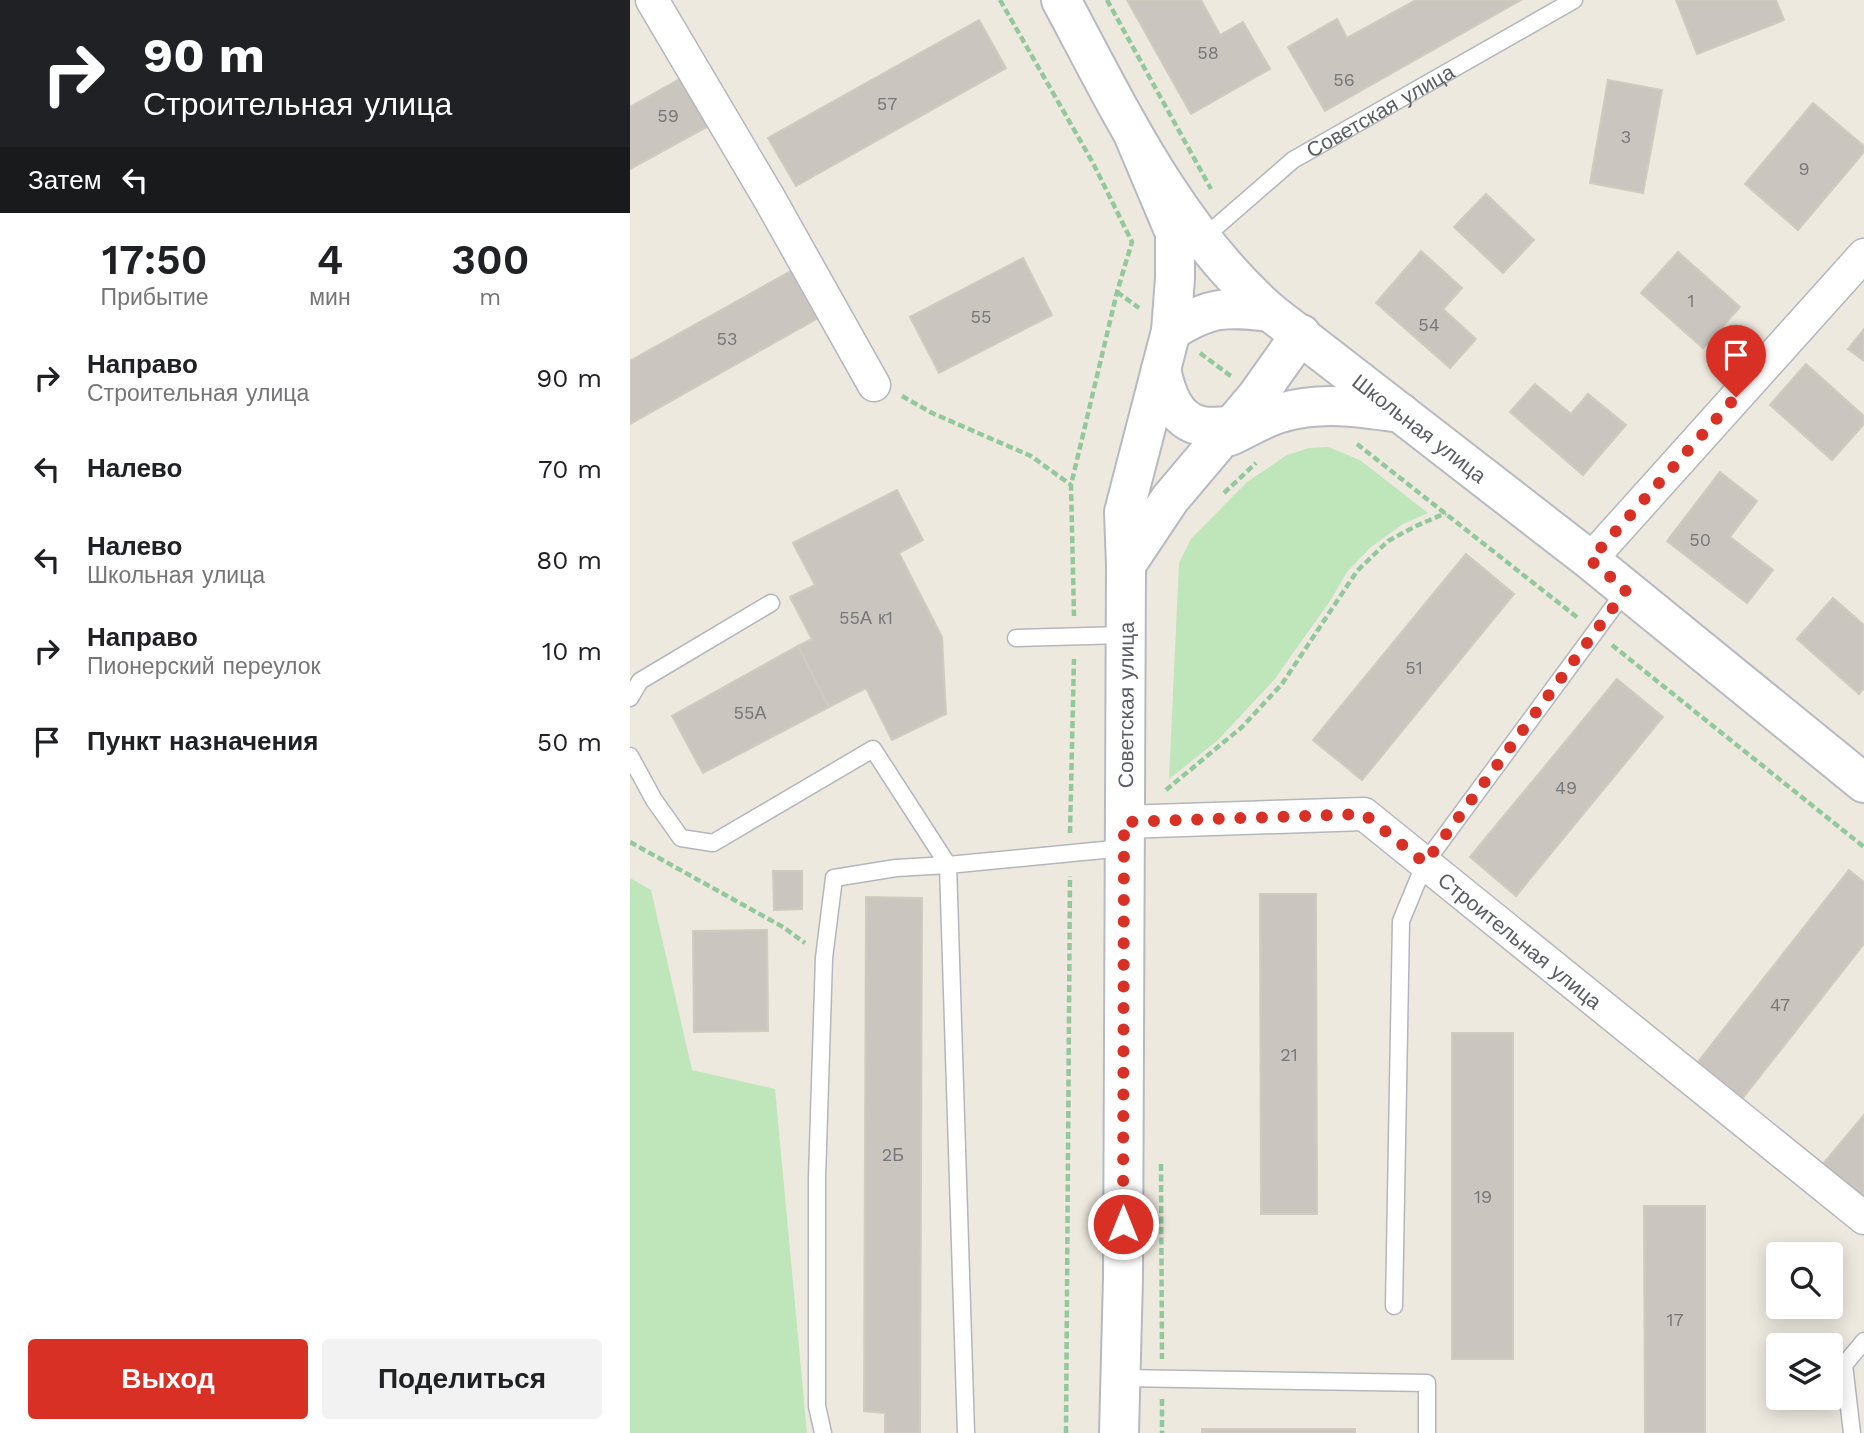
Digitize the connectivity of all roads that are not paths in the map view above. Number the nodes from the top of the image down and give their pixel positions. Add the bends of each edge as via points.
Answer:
1 (652, 0) edge
2 (1060, 0) edge
3 (1574, 0) edge
4 (1134, 136) junction
5 (1201, 240) junction
6 (1864, 255) edge
7 (1270, 312) junction
8 (1171, 331) junction
9 (1301, 334) junction
10 (1161, 369) junction
11 (874, 385) road end
12 (1401, 413) junction
13 (1223, 435) junction
14 (1590, 560) junction
15 (1126, 565) junction
16 (1626, 590) junction
17 (771, 603) dead end
18 (1124, 635) junction
19 (1016, 638) dead end
20 (630, 698) edge
21 (630, 756) edge
22 (1864, 783) edge
23 (1124, 835) junction
24 (1425, 863) junction
25 (948, 865) junction
26 (1864, 1219) edge
27 (1394, 1306) dead end
28 (1864, 1341) edge
29 (1121, 1378) junction
30 (823, 1433) edge
31 (966, 1433) edge
32 (1119, 1433) edge
33 (1427, 1433) edge
34 (1852, 1433) edge

1 - 11 street
2 - 4 main road, Школьная улица
3 - 5 lane, Советская улица via 1293,160
4 - 5 main road, Школьная улица
4 - 8 main road, Советская улица via 1175,233
5 - 7 main road, Школьная улица
6 - 14 street
7 - 8 main road via 1213,310
7 - 9 main road, Школьная улица
8 - 10 main road, Советская улица
9 - 12 main road, Школьная улица
9 - 13 main road
10 - 13 main road via 1168,399 1184,417
10 - 15 main road, Советская улица via 1124,512
12 - 13 main road via 1344,405 1310,406
12 - 14 main road, Школьная улица
13 - 15 main road via 1170,499
14 - 16 main road, Школьная улица
15 - 18 main road, Советская улица
16 - 22 main road, Школьная улица
16 - 24 lane
17 - 20 lane via 640,681
18 - 19 lane
18 - 23 main road, Советская улица
21 - 25 lane via 681,838 712,843 873,749
23 - 24 street, Строительная улица via 1364,814
23 - 25 lane via 1070,855
23 - 29 main road, Советская улица
24 - 26 street, Строительная улица
24 - 27 lane via 1401,921
25 - 30 lane via 834,878 824,958 817,1178 817,1406
25 - 31 lane
28 - 34 lane via 1844,1365
29 - 32 main road, Советская улица
29 - 33 lane via 1427,1383

